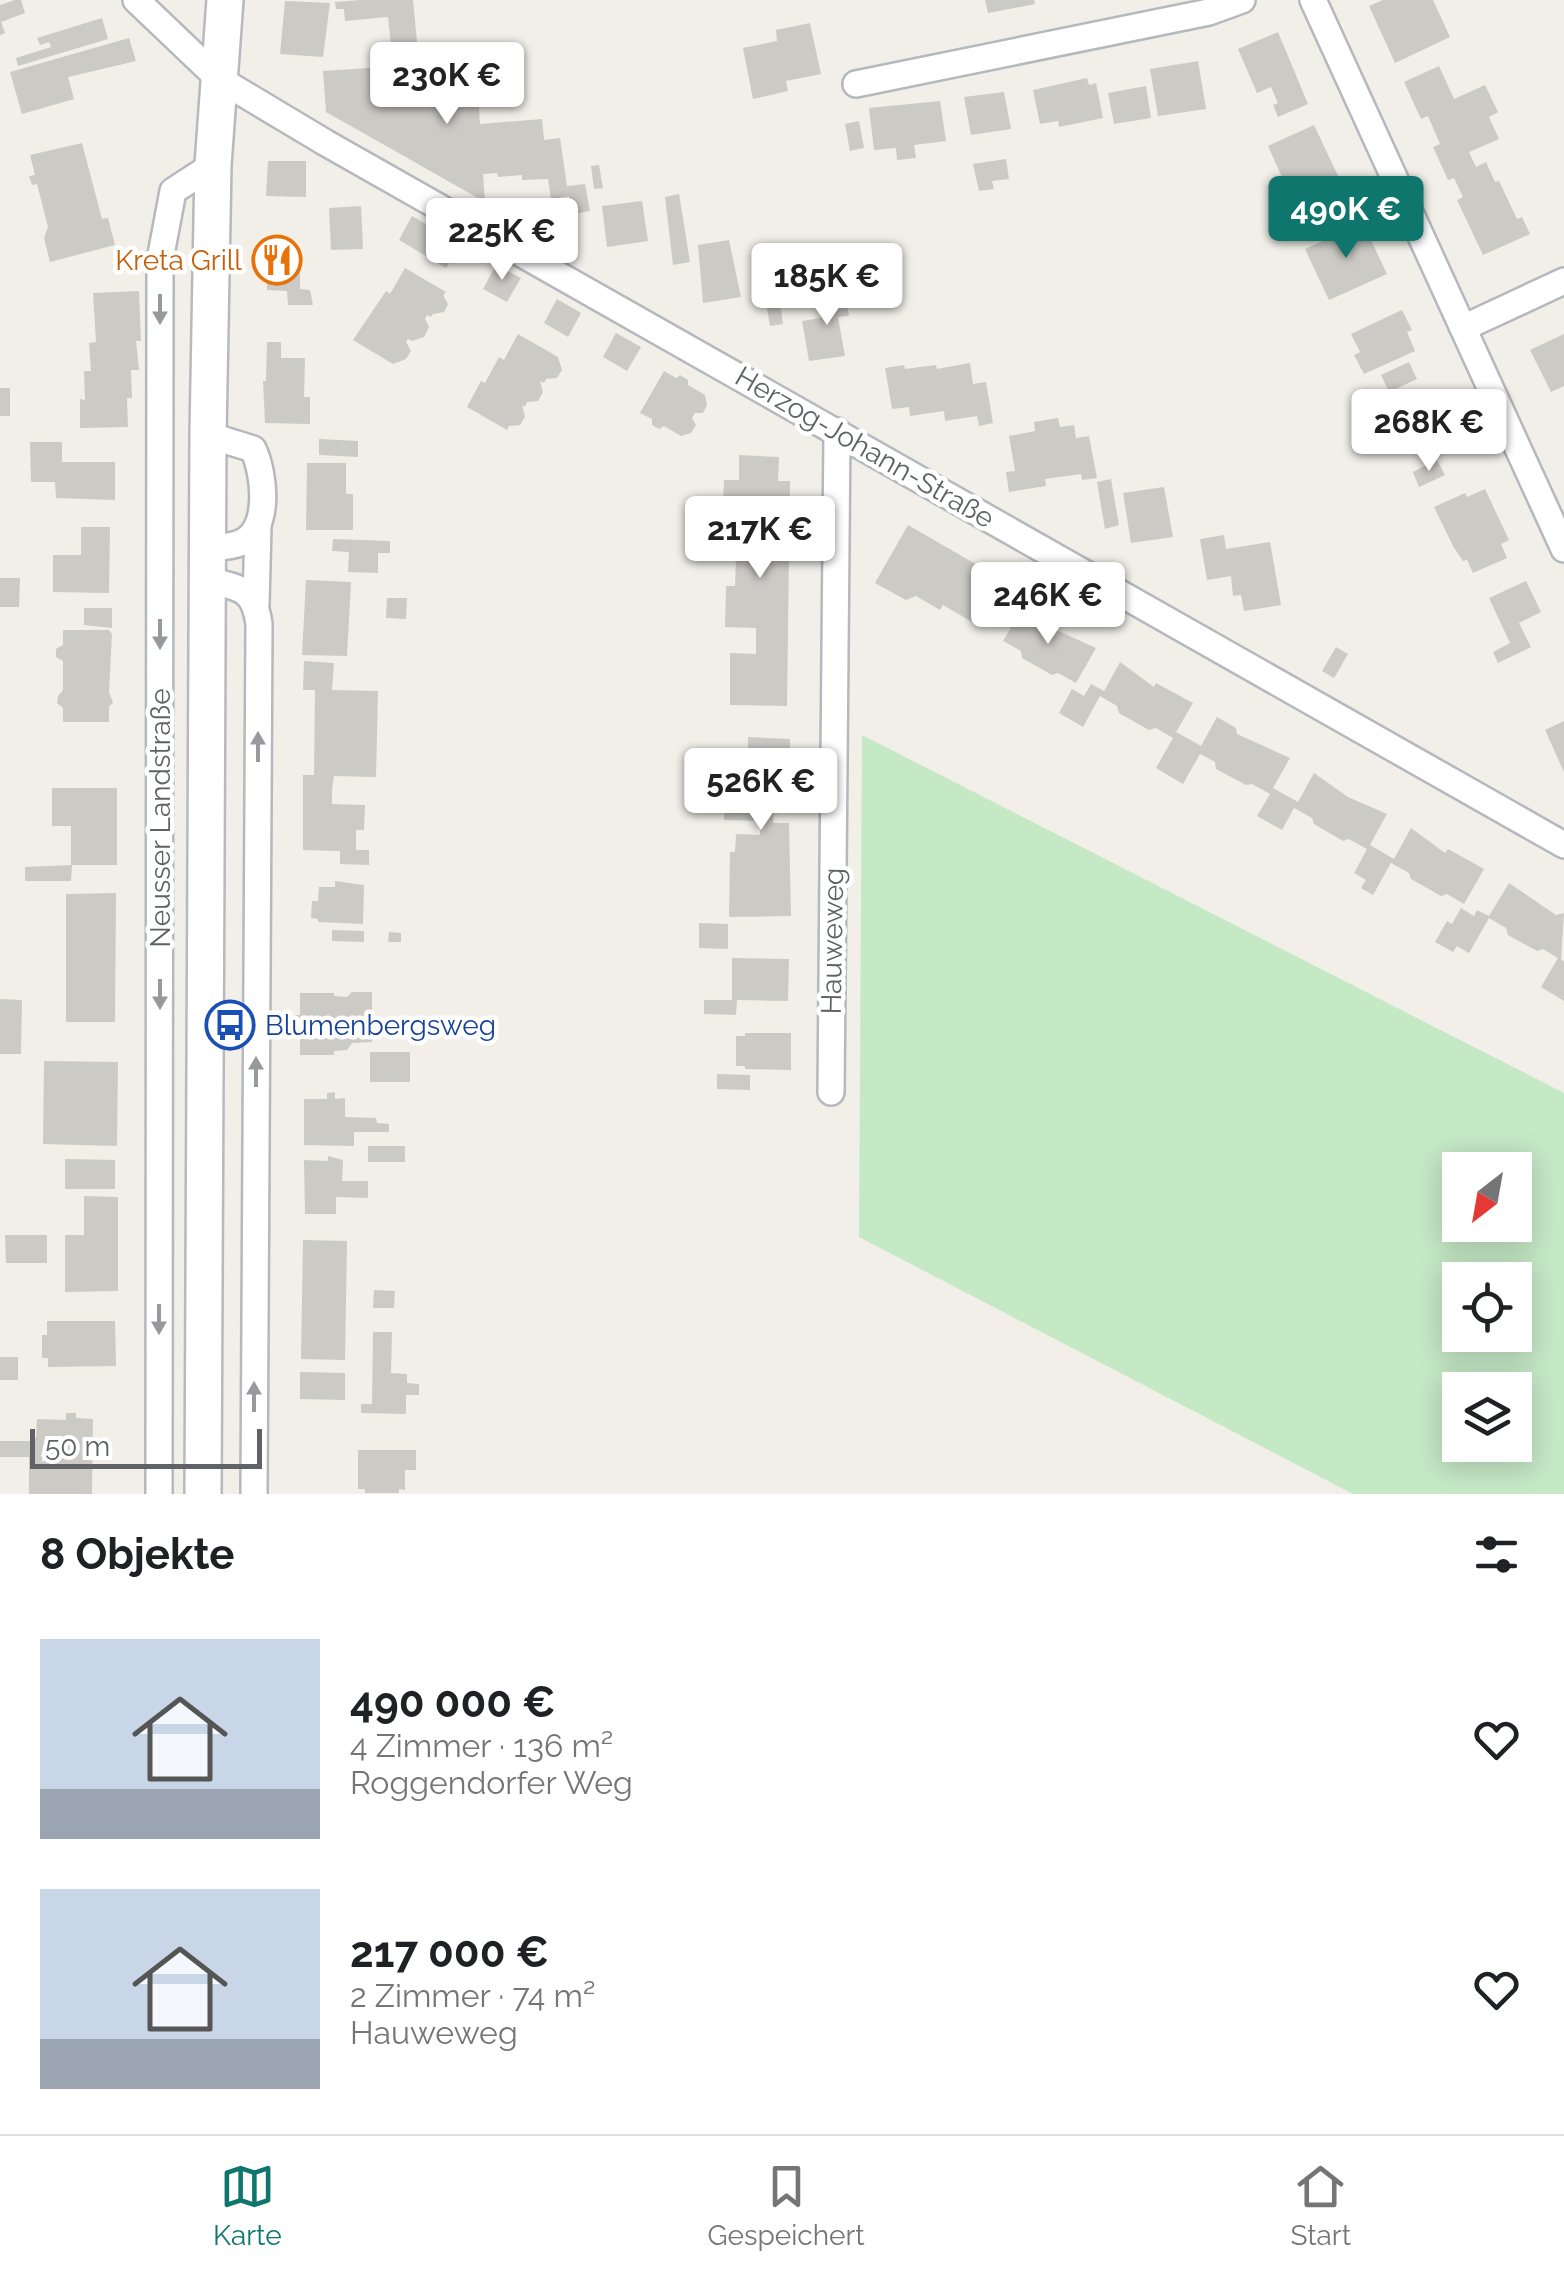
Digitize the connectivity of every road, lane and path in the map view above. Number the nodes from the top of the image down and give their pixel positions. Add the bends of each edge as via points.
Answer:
1 (136, 0) edge
2 (225, 0) edge
3 (1242, 0) edge
4 (1312, 0) edge
5 (219, 79) junction
6 (856, 84) dead end
7 (213, 165) junction
8 (1564, 281) edge
9 (1463, 328) junction
10 (837, 431) junction
11 (208, 435) junction
12 (258, 526) junction
13 (1564, 549) edge
14 (208, 564) junction
15 (256, 604) junction
16 (1564, 845) edge
17 (831, 1092) dead end
18 (159, 1494) edge
19 (203, 1494) edge
20 (254, 1494) edge

1 - 5 street, Herzog-Johann-Straße
2 - 5 main road, Neusser Landstraße
3 - 6 street
4 - 9 street
5 - 7 main road, Neusser Landstraße
5 - 10 street, Herzog-Johann-Straße
7 - 11 main road, Neusser Landstraße
7 -> 18 street, Neusser Landstraße via 173,190 160,260
8 - 9 street
9 - 13 street
10 - 16 street, Herzog-Johann-Straße
10 - 17 street, Hauweweg
11 - 12 street via 253,449 261,466
11 - 14 main road, Neusser Landstraße
12 - 14 street
12 - 15 street
14 - 15 street
14 - 19 main road, Neusser Landstraße
20 -> 15 street

